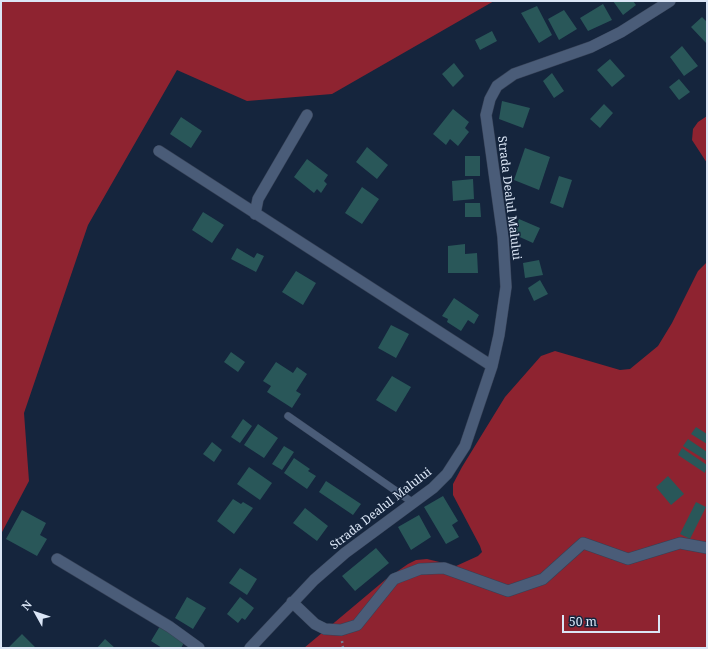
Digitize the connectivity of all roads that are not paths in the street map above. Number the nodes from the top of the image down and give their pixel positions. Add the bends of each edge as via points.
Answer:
1 (670, 1) edge
2 (307, 115) dead end
3 (159, 150) dead end
4 (255, 214) junction
5 (492, 366) junction
6 (288, 416) dead end
7 (412, 502) junction
8 (707, 548) edge
9 (56, 559) dead end
10 (292, 602) junction
11 (199, 648) edge
12 (250, 648) edge

1 - 5 street, Strada Dealul Malului via 621,32 591,47 514,74 497,86 490,99 486,115 503,237 506,288
2 - 4 street via 258,199
3 - 4 street
4 - 5 street
5 - 7 street, Strada Dealul Malului via 465,446 457,461 433,488
6 - 7 lane
7 - 10 street, Strada Dealul Malului via 345,553
8 - 10 street via 680,543 628,559 583,543 543,579 508,591 444,568 420,569 394,579 357,625 341,630 325,629 315,624
9 - 11 street via 170,627
10 - 12 street, Strada Dealul Malului

